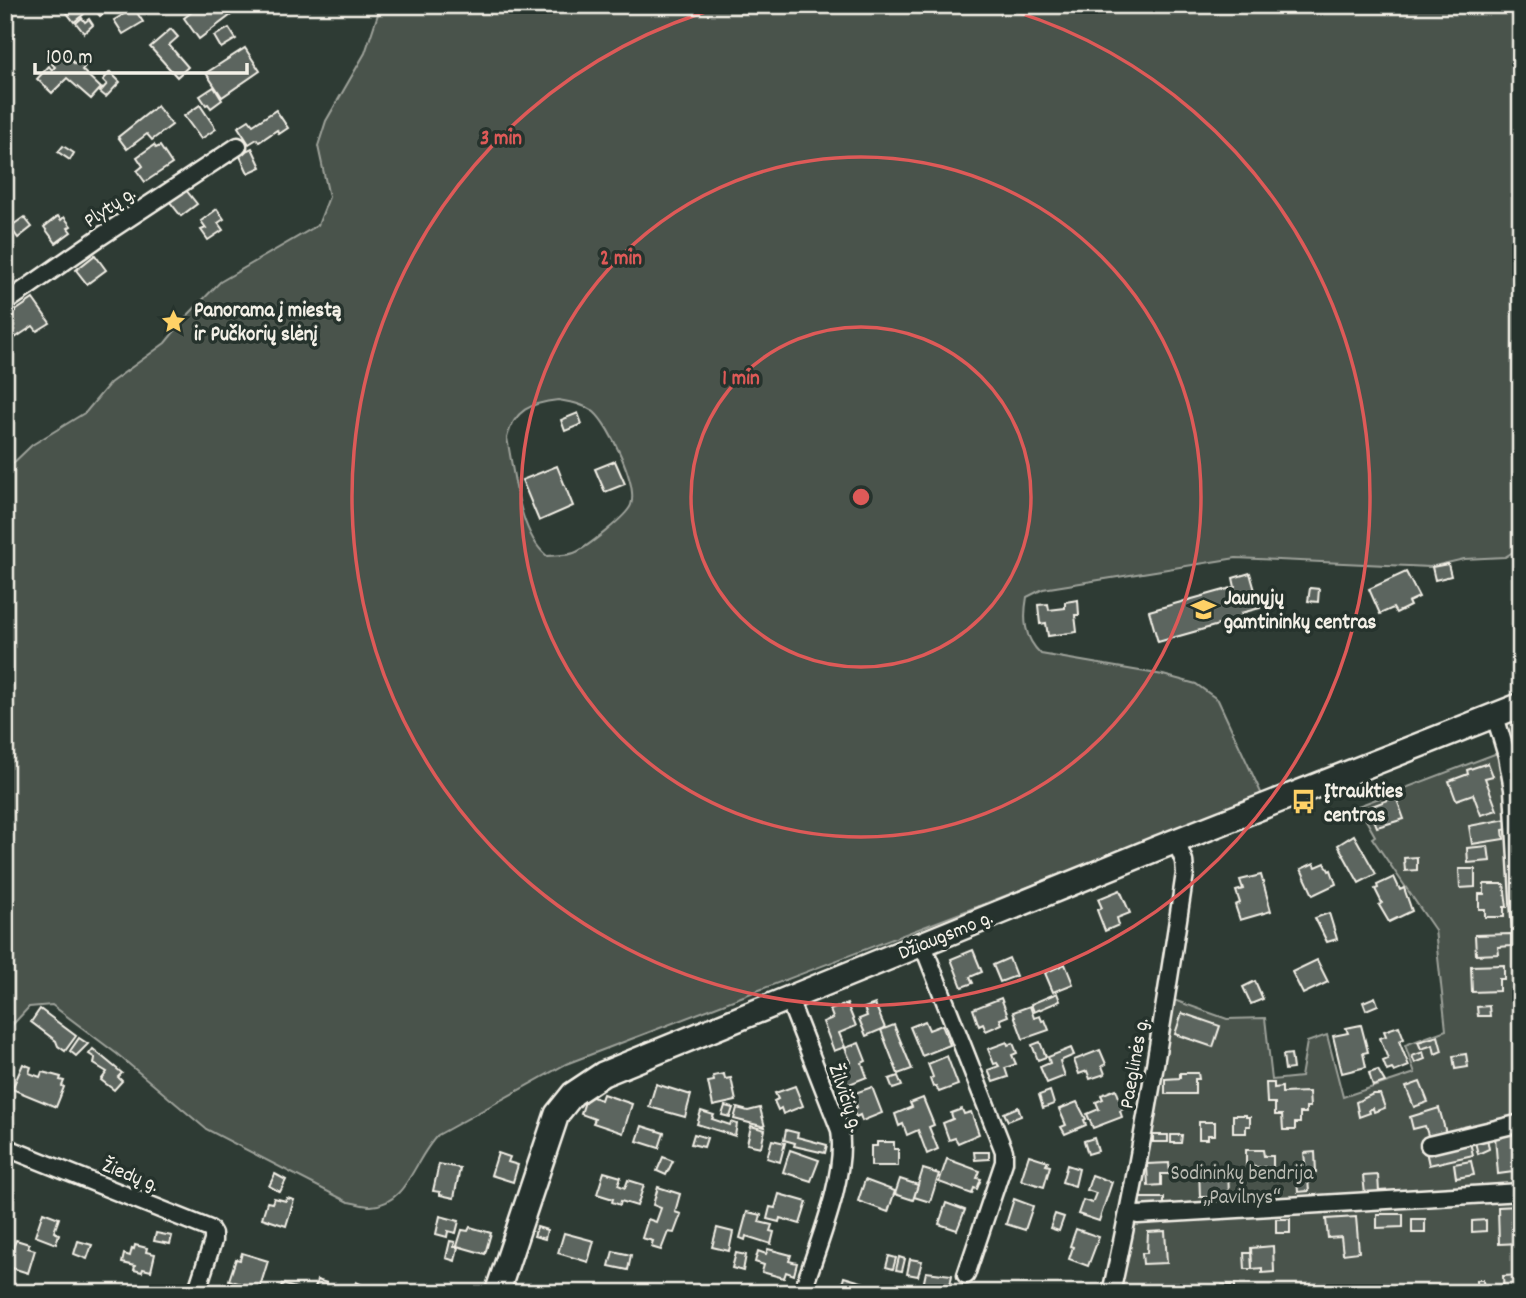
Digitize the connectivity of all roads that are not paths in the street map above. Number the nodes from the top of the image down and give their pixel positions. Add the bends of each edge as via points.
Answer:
1 (238, 146) dead end
2 (5, 303) edge
3 (1521, 705) edge
4 (1494, 716) junction
5 (1176, 841) junction
6 (1521, 929) edge
7 (922, 943) junction
8 (788, 997) junction
9 (1521, 1123) edge
10 (1429, 1144) dead end
11 (5, 1147) edge
12 (1521, 1192) edge
13 (1129, 1213) junction
14 (966, 1275) dead end
15 (196, 1293) edge
16 (497, 1293) edge
17 (802, 1293) edge
18 (1111, 1293) edge

1 - 2 street, Plytų g.
3 - 4 street, Džiaugsmo g.
4 - 5 street, Džiaugsmo g.
4 - 6 street via 1513,789
5 - 7 street, Džiaugsmo g.
5 - 13 street, Paeglinės g. via 1185,873
7 - 8 street, Džiaugsmo g.
7 - 14 street via 1004,1151
8 - 16 street, Džiaugsmo g. via 603,1074 565,1102 551,1129
8 - 17 street, Žilvičių g. via 842,1143 838,1179
9 - 10 street
11 - 15 street, Žiedų g. via 210,1229 212,1241
12 - 13 street
13 - 18 street, Paeglinės g.

